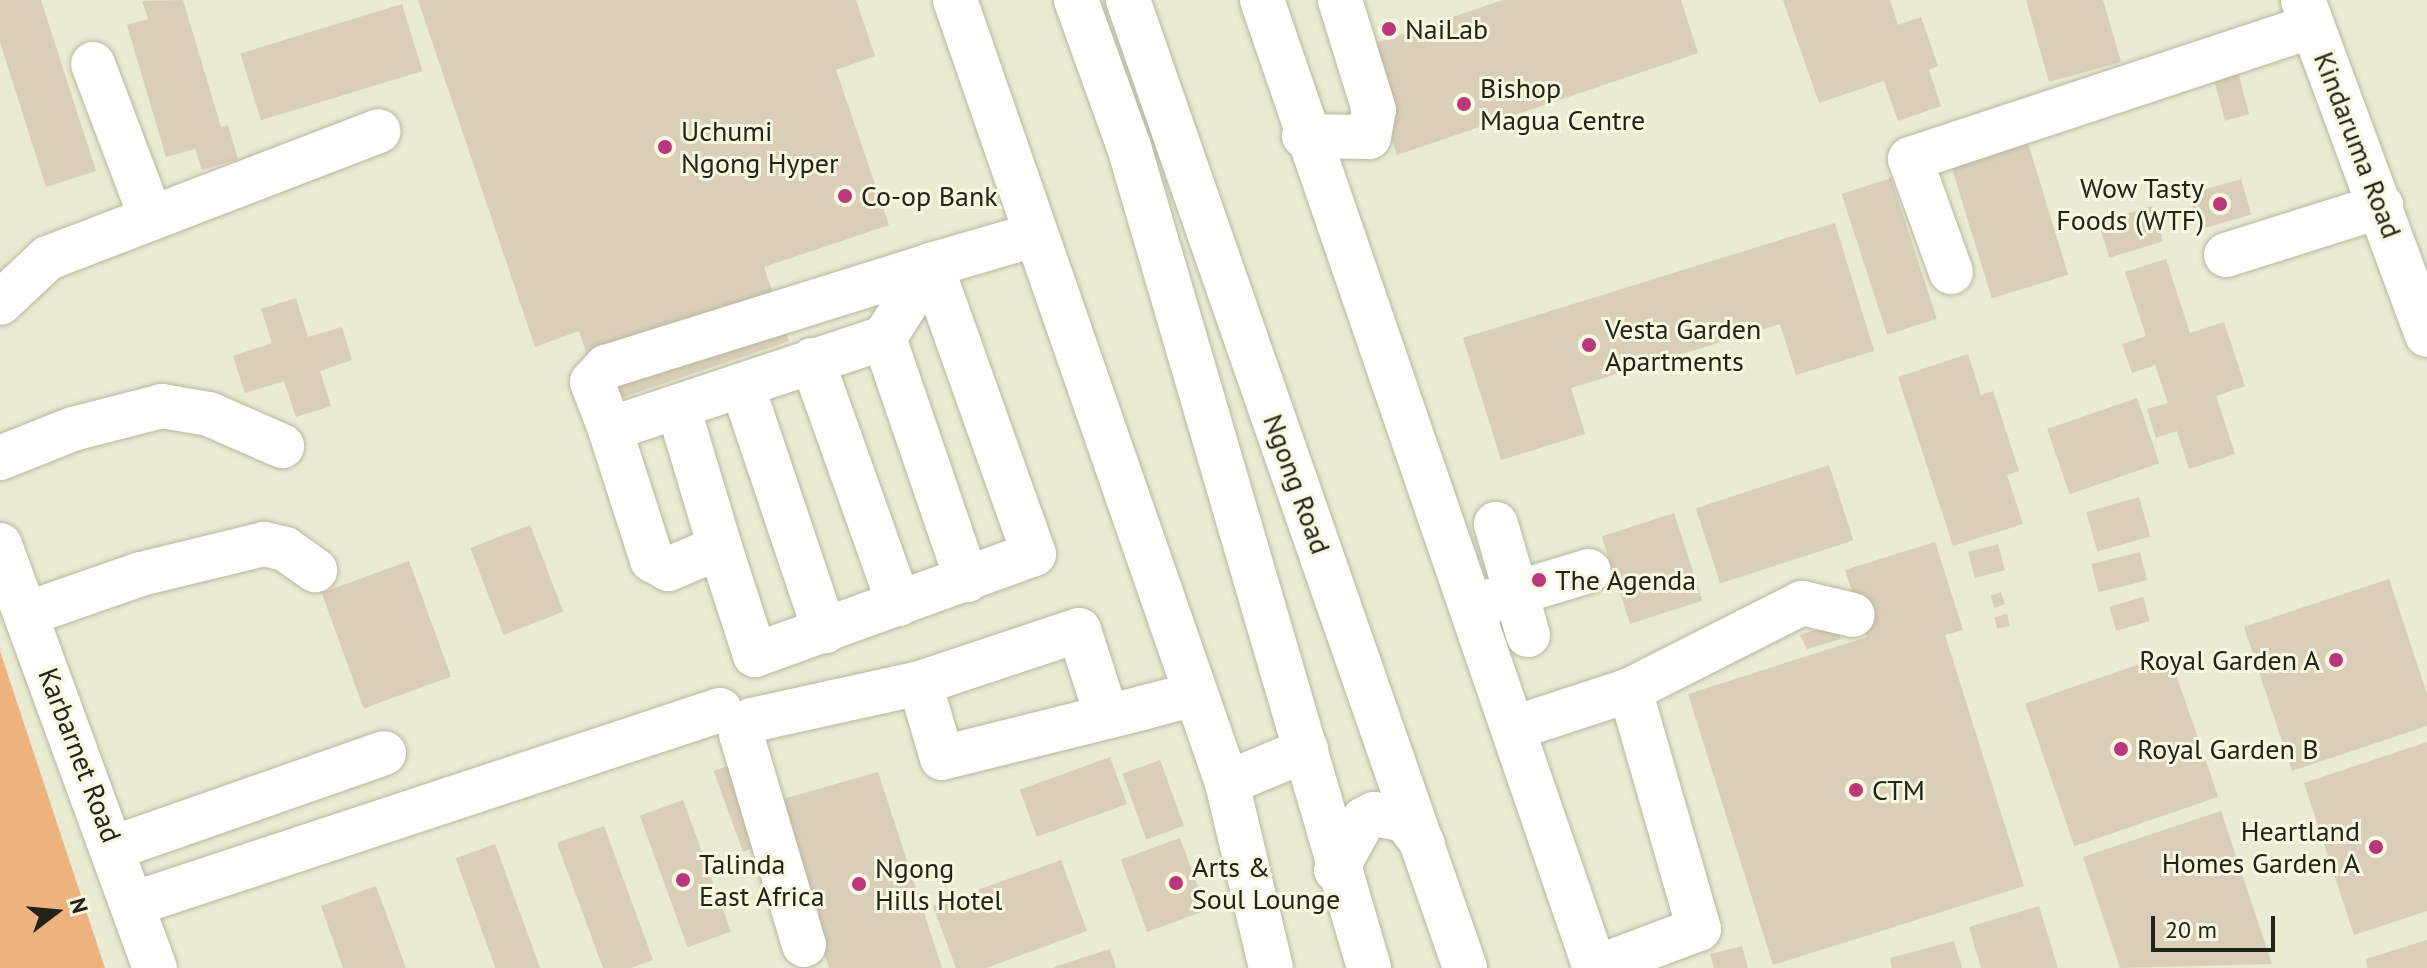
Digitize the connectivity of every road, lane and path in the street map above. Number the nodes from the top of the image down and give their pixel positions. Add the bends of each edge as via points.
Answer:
1 (955, 0) edge
2 (1076, 0) edge
3 (1128, 0) edge
4 (1262, 0) edge
5 (1340, 0) edge
6 (2308, 13) edge
7 (93, 64) dead end
8 (378, 131) dead end
9 (1304, 136) junction
10 (2381, 206) junction
11 (150, 215) junction
12 (1034, 235) junction
13 (2226, 255) dead end
14 (931, 265) junction
15 (2417, 267) edge
16 (1951, 272) dead end
17 (0, 303) edge
18 (2427, 335) edge
19 (884, 338) junction
20 (812, 360) junction
21 (742, 385) junction
22 (678, 407) junction
23 (610, 429) junction
24 (282, 446) dead end
25 (0, 458) edge
26 (1496, 524) dead end
27 (0, 545) edge
28 (720, 547) junction
29 (315, 570) dead end
30 (1589, 571) dead end
31 (967, 580) junction
32 (1516, 593) junction
33 (899, 604) junction
34 (1474, 606) junction
35 (26, 614) junction
36 (1853, 615) dead end
37 (825, 631) junction
38 (1528, 635) dead end
39 (920, 683) junction
40 (1630, 690) junction
41 (1195, 694) junction
42 (720, 710) dead end
43 (1107, 717) junction
44 (1517, 727) junction
45 (1306, 750) junction
46 (384, 753) dead end
47 (1227, 783) junction
48 (1423, 844) junction
49 (116, 847) junction
50 (1336, 870) junction
51 (136, 903) junction
52 (804, 945) dead end
53 (1258, 964) edge
54 (155, 968) edge
55 (1369, 968) edge
56 (1465, 968) edge

1 - 12 main road
2 - 45 main road via 1129,147
3 - 48 main road, Ngong Road
4 - 9 main road
5 - 9 main road via 1374,110 1369,137
6 - 10 main road, Kindaruma Road
6 - 16 main road via 1910,159
7 - 11 main road
8 - 11 main road
9 - 34 main road
10 - 13 main road
10 - 15 main road, Kindaruma Road
11 - 17 main road via 48,258
12 - 14 main road
12 - 41 main road
14 - 19 main road
14 - 23 main road via 606,367 592,382
14 - 31 main road via 1034,554
15 - 18 main road, Kindaruma Road
19 - 20 main road
19 - 31 main road
20 - 21 main road
20 - 33 main road
21 - 22 main road
21 - 37 main road
22 - 23 main road
22 - 28 main road
23 - 28 main road via 657,567 669,569
24 - 25 main road via 209,414 162,406 73,429
26 - 32 main road
27 - 35 main road, Karbarnet Road
28 - 37 main road via 755,655
29 - 35 main road via 285,549 264,544 141,574
30 - 32 main road
31 - 33 main road
32 - 34 main road
32 - 38 main road
33 - 37 main road
34 - 44 main road
35 - 49 main road, Karbarnet Road
36 - 40 main road via 1802,603
39 - 43 main road via 942,758
39 - 43 main road via 1079,630
39 - 52 main road via 752,720 741,734
40 - 44 main road
40 - 44 main road via 1699,929 1595,968
41 - 43 main road
41 - 47 main road
42 - 51 main road
45 - 47 main road
45 - 50 main road
46 - 49 main road
47 - 53 main road
48 - 50 main road via 1405,820 1374,814 1364,819
48 - 56 main road, Ngong Road
49 - 51 main road, Karbarnet Road
50 - 55 main road
51 - 54 main road, Karbarnet Road

